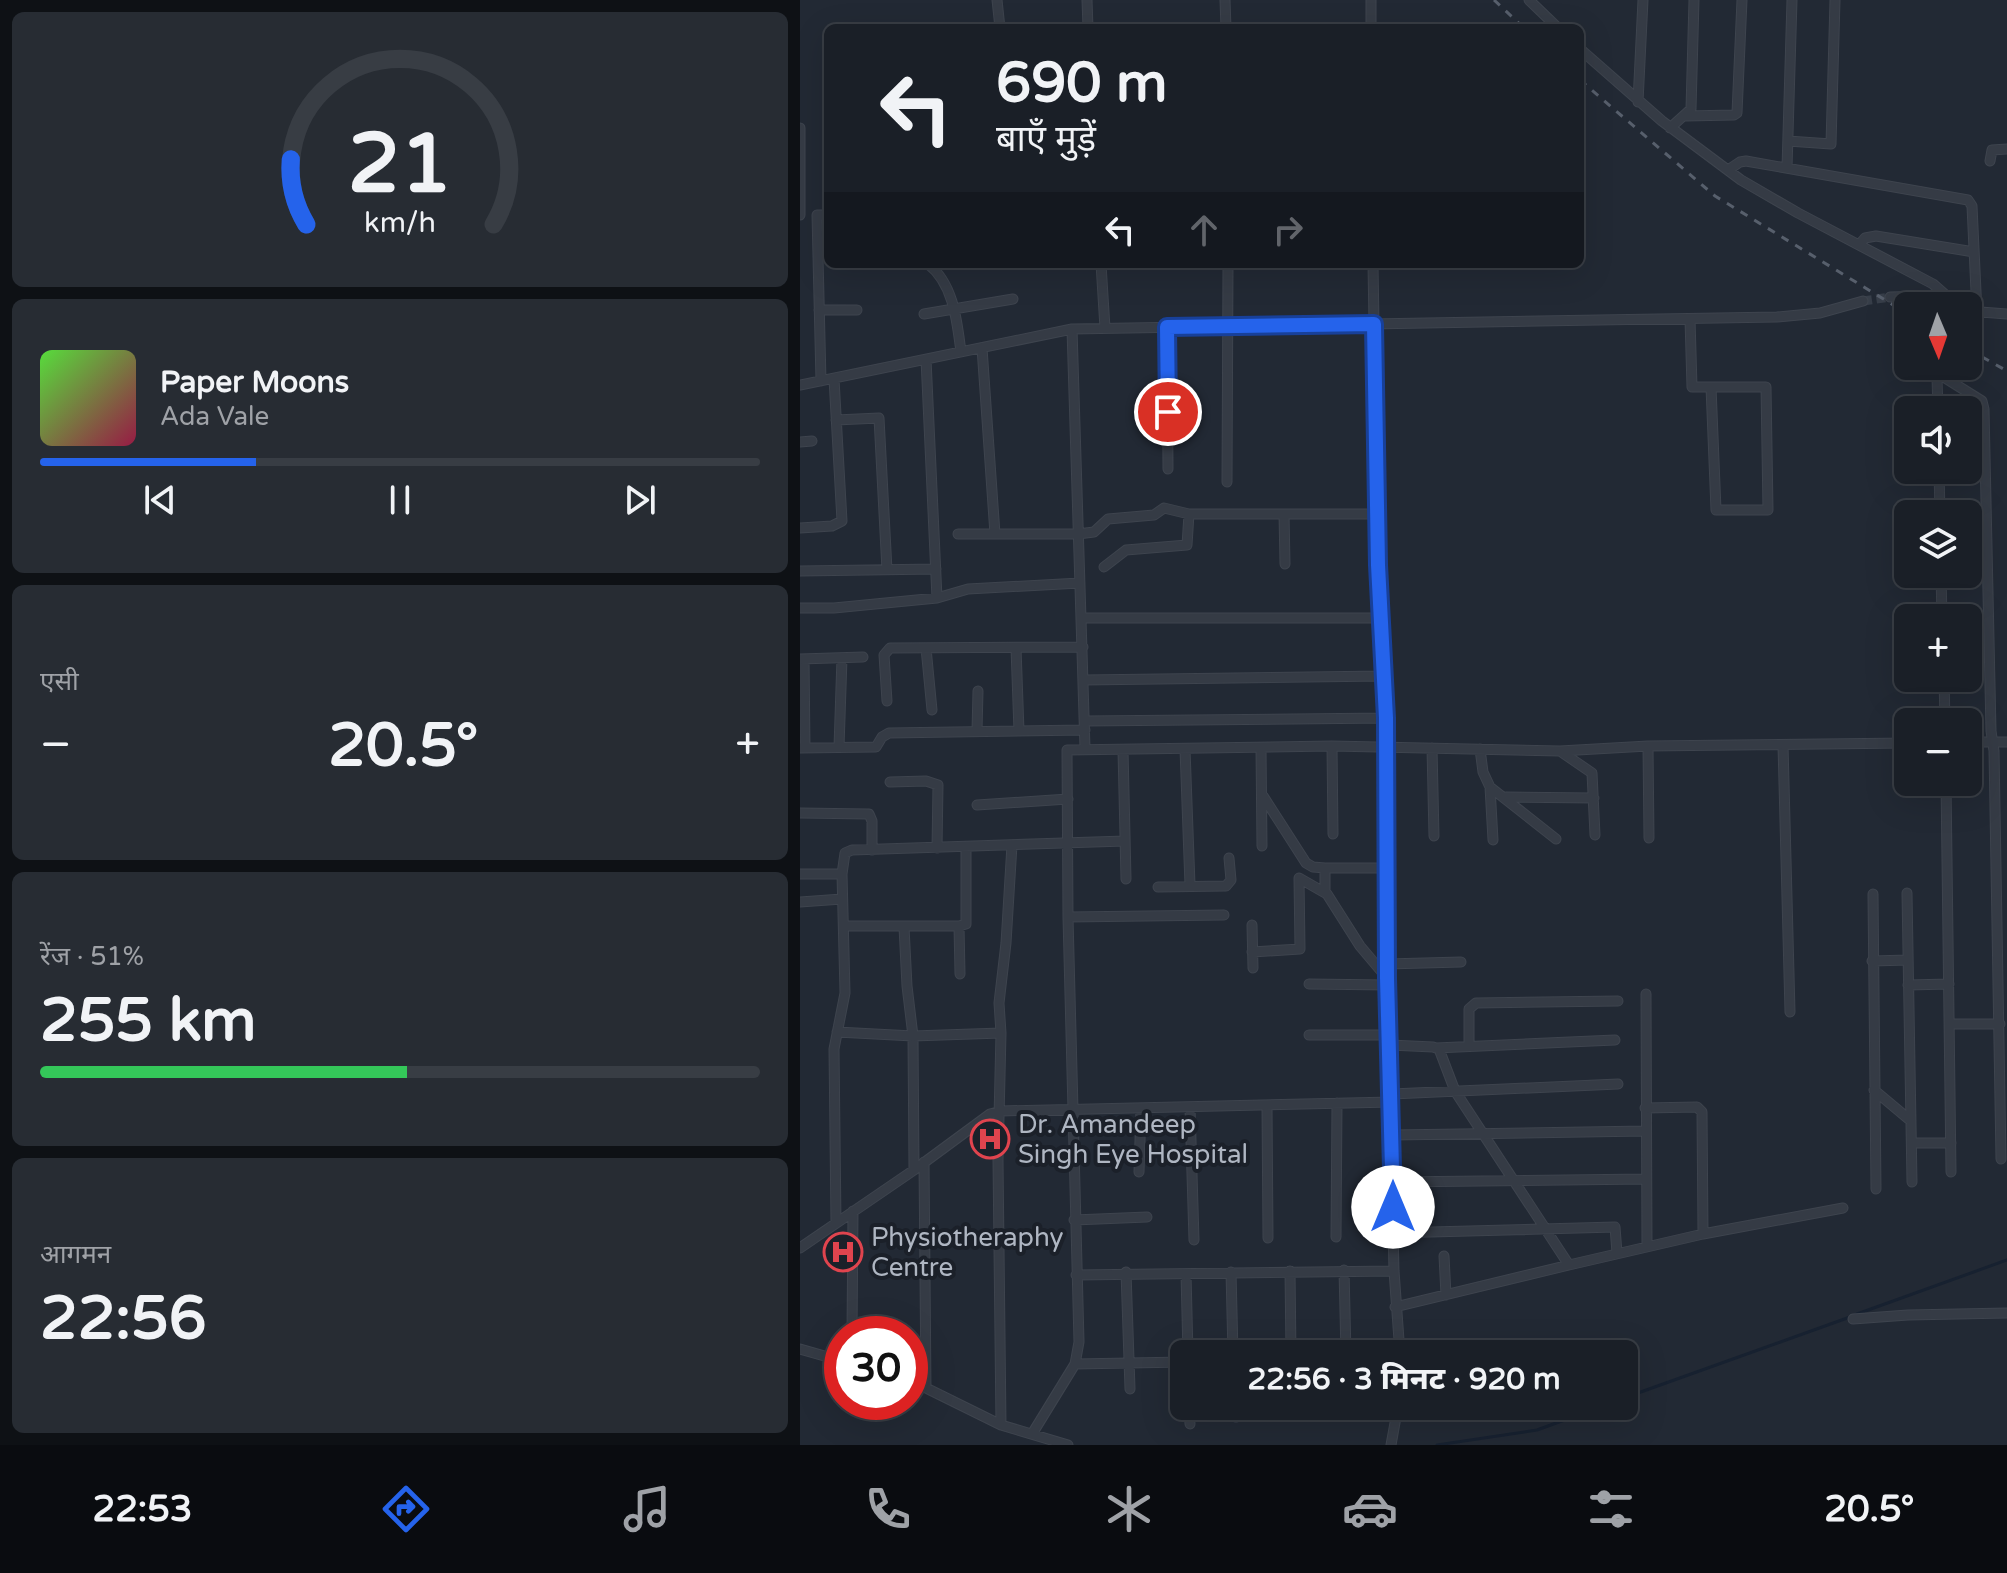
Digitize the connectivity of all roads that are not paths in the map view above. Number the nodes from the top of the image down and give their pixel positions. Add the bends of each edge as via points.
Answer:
1 (997, 0) edge
2 (1087, 0) edge
3 (1225, 0) edge
4 (1371, 0) edge
5 (1529, 0) edge
6 (1643, 0) edge
7 (1694, 0) edge
8 (1742, 0) edge
9 (1792, 0) edge
10 (1835, 0) edge
11 (1000, 24) edge
12 (1088, 24) edge
13 (1226, 24) edge
14 (1371, 24) edge
15 (1554, 24) edge
16 (1584, 53) edge
17 (1638, 102) junction
18 (1686, 116) junction
19 (800, 128) edge
20 (1670, 128) junction
21 (1788, 141) junction
22 (2007, 149) edge
23 (1990, 161) dead end
24 (1787, 168) junction
25 (1728, 170) junction
26 (800, 215) edge
27 (817, 215) junction
28 (824, 215) edge
29 (1859, 245) junction
30 (1974, 252) junction
31 (931, 268) edge
32 (1101, 268) edge
33 (1228, 268) edge
34 (1373, 268) edge
35 (1941, 292) edge
36 (1973, 292) edge
37 (1890, 297) tunnel mouth
38 (1894, 297) edge
39 (1013, 299) dead end
40 (1863, 301) tunnel mouth
41 (955, 309) junction
42 (819, 310) junction
43 (857, 310) dead end
44 (1982, 313) edge
45 (924, 314) dead end
46 (2007, 314) edge
47 (1690, 319) junction
48 (1374, 324) junction
49 (1229, 326) junction
50 (1167, 327) junction
51 (1105, 328) junction
52 (1072, 329) junction
53 (982, 348) junction
54 (961, 352) junction
55 (926, 359) junction
56 (834, 379) junction
57 (821, 381) junction
58 (800, 385) edge
59 (1711, 387) junction
60 (1938, 396) edge
61 (1974, 396) edge
62 (1982, 401) edge
63 (836, 420) junction
64 (812, 441) dead end
65 (800, 442) edge
66 (1168, 469) dead end
67 (1227, 482) dead end
68 (1189, 514) junction
69 (1284, 514) junction
70 (1377, 514) junction
71 (800, 528) edge
72 (958, 534) dead end
73 (995, 534) junction
74 (1078, 534) junction
75 (1285, 564) dead end
76 (1104, 567) dead end
77 (936, 569) junction
78 (887, 570) junction
79 (800, 571) edge
80 (1080, 583) junction
81 (937, 598) junction
82 (800, 608) edge
83 (1081, 618) junction
84 (1380, 618) junction
85 (1083, 647) junction
86 (926, 648) junction
87 (1016, 648) junction
88 (863, 657) dead end
89 (842, 658) junction
90 (802, 659) edge
91 (1383, 676) junction
92 (1084, 680) junction
93 (978, 691) dead end
94 (887, 701) dead end
95 (932, 710) dead end
96 (1386, 718) junction
97 (1085, 725) junction
98 (977, 731) junction
99 (1019, 731) junction
100 (1982, 742) edge
101 (1994, 742) junction
102 (2007, 742) edge
103 (1894, 743) edge
104 (1783, 745) junction
105 (1332, 746) junction
106 (1648, 746) junction
107 (839, 747) junction
108 (1386, 747) junction
109 (802, 748) edge
110 (1085, 748) junction
111 (1261, 748) junction
112 (1432, 748) junction
113 (1185, 749) junction
114 (1480, 749) junction
115 (1123, 750) junction
116 (1560, 751) junction
117 (890, 782) dead end
118 (1490, 787) junction
119 (1263, 796) junction
120 (1946, 796) edge
121 (1504, 797) junction
122 (1594, 798) junction
123 (1068, 799) junction
124 (977, 805) dead end
125 (800, 813) edge
126 (1333, 834) dead end
127 (1595, 835) dead end
128 (1434, 836) dead end
129 (1649, 838) dead end
130 (1556, 839) dead end
131 (1493, 840) dead end
132 (1125, 841) junction
133 (1069, 842) junction
134 (1012, 845) junction
135 (1262, 846) dead end
136 (966, 847) junction
137 (937, 848) junction
138 (872, 850) junction
139 (1299, 853) junction
140 (1229, 858) dead end
141 (1325, 868) junction
142 (1388, 868) junction
143 (800, 874) edge
144 (842, 874) junction
145 (1299, 878) junction
146 (1126, 879) dead end
147 (1190, 885) junction
148 (1158, 887) dead end
149 (1325, 892) junction
150 (1907, 893) dead end
151 (1873, 894) dead end
152 (842, 899) junction
153 (800, 902) edge
154 (1224, 915) dead end
155 (1068, 917) junction
156 (1252, 925) dead end
157 (844, 926) junction
158 (959, 926) junction
159 (904, 927) junction
160 (1252, 952) junction
161 (1908, 960) junction
162 (1872, 961) junction
163 (1461, 962) dead end
164 (1387, 964) junction
165 (1253, 968) dead end
166 (960, 974) dead end
167 (1388, 982) junction
168 (1309, 984) dead end
169 (1949, 984) junction
170 (1908, 985) junction
171 (1646, 994) dead end
172 (1618, 1001) dead end
173 (1790, 1012) dead end
174 (1950, 1024) junction
175 (2000, 1024) junction
176 (837, 1032) junction
177 (1001, 1033) junction
178 (1309, 1035) dead end
179 (913, 1036) junction
180 (1390, 1040) junction
181 (1615, 1040) dead end
182 (1469, 1046) junction
183 (1436, 1048) junction
184 (2003, 1061) edge
185 (1618, 1084) dead end
186 (1874, 1090) junction
187 (1455, 1091) junction
188 (1392, 1098) junction
189 (1337, 1103) junction
190 (1267, 1106) junction
191 (1190, 1108) junction
192 (1645, 1108) junction
193 (1141, 1109) junction
194 (1072, 1110) junction
195 (1001, 1111) junction
196 (1911, 1121) junction
197 (1645, 1131) junction
198 (1484, 1134) junction
199 (1393, 1135) junction
200 (1912, 1143) junction
201 (1951, 1143) junction
202 (2001, 1159) dead end
203 (924, 1162) junction
204 (914, 1170) junction
205 (1139, 1172) dead end
206 (1951, 1172) dead end
207 (1646, 1179) junction
208 (1515, 1180) junction
209 (1393, 1182) junction
210 (1912, 1182) dead end
211 (1876, 1189) dead end
212 (1843, 1208) dead end
213 (853, 1211) junction
214 (1147, 1217) dead end
215 (1074, 1220) junction
216 (836, 1223) junction
217 (1547, 1230) junction
218 (1393, 1233) junction
219 (1703, 1234) junction
220 (1336, 1237) dead end
221 (1268, 1238) dead end
222 (1194, 1240) dead end
223 (1647, 1246) junction
224 (800, 1248) edge
225 (1617, 1253) junction
226 (1444, 1256) dead end
227 (1569, 1265) junction
228 (1344, 1270) junction
229 (1290, 1271) junction
230 (1394, 1271) junction
231 (1126, 1272) junction
232 (1231, 1272) junction
233 (1186, 1274) junction
234 (1076, 1275) junction
235 (1446, 1295) junction
236 (1395, 1307) junction
237 (2007, 1313) edge
238 (852, 1316) edge
239 (925, 1316) edge
240 (1853, 1319) dead end
241 (1188, 1340) edge
242 (1233, 1340) edge
243 (1291, 1340) edge
244 (1346, 1340) edge
245 (1399, 1340) edge
246 (800, 1349) edge
247 (824, 1356) edge
248 (1128, 1362) junction
249 (1170, 1362) edge
250 (1075, 1364) junction
251 (928, 1389) edge
252 (1130, 1389) dead end
253 (1190, 1420) edge
254 (1395, 1420) edge
255 (1190, 1424) dead end
256 (1001, 1425) junction
257 (1032, 1434) junction
258 (1068, 1445) edge
259 (1391, 1445) edge

1 - 11 street
2 - 12 street
3 - 13 street
4 - 14 street
5 - 15 street
6 - 17 street
7 - 18 street via 1691,109
8 - 18 street via 1737,113
9 - 21 street
10 - 21 street via 1831,144
16 - 17 street
17 - 20 street
18 - 20 street
19 - 26 street
20 - 25 street
21 - 24 street
22 - 23 street via 1992,150
24 - 25 street via 1744,161
24 - 30 street via 1968,200
25 - 29 street
26 - 27 street
27 - 28 street
27 - 42 street
29 - 30 street via 1876,236
29 - 35 street
30 - 36 street
31 - 41 street
32 - 51 street
33 - 49 street
34 - 48 street
37 - 38 street
39 - 41 street
40 - 47 street via 1801,316
41 - 45 street
41 - 54 street
42 - 43 street
42 - 57 street
44 - 46 street
47 - 48 street
47 - 59 street via 1692,387
48 - 49 street
48 - 70 street
49 - 50 street
49 - 67 street
50 - 51 street
50 - 66 street
51 - 52 street
52 - 53 street
52 - 74 street
53 - 54 street
53 - 73 street
54 - 55 street
55 - 56 street
55 - 77 street
56 - 57 street
56 - 63 street
57 - 58 street
59 - 59 street via 1766,387 1768,510 1716,510
60 - 61 street via 1937,378 1942,376
62 - 101 street
63 - 71 street via 842,521
63 - 78 street via 879,418
64 - 65 street
68 - 69 street
68 - 74 street via 1164,508 1154,515 1108,519 1094,532
68 - 76 street via 1187,545 1126,550
69 - 70 street
69 - 75 street
70 - 84 street
72 - 73 street
73 - 74 street
74 - 80 street
77 - 78 street
77 - 81 street
78 - 79 street
80 - 81 street via 968,589
80 - 83 street
81 - 82 street
83 - 84 street
83 - 85 street
84 - 91 street
85 - 87 street
85 - 92 street
86 - 87 street
86 - 94 street via 885,651
86 - 95 street
87 - 99 street
88 - 89 street
89 - 90 street
89 - 107 street
90 - 109 street
91 - 92 street
91 - 96 street
92 - 97 street
93 - 98 street
96 - 97 street
96 - 108 street
97 - 99 street
97 - 110 street
98 - 99 street
98 - 107 street via 889,733 876,747
100 - 101 street
101 - 102 street
101 - 175 street
103 - 104 street
104 - 106 street
104 - 173 street
105 - 108 street
105 - 111 street
105 - 126 street
106 - 116 street
106 - 129 street
107 - 109 street
108 - 112 street
108 - 142 street
110 - 115 street
110 - 123 street via 1067,750
111 - 113 street
111 - 119 street
112 - 114 street
112 - 128 street
113 - 115 street
113 - 147 street
114 - 116 street
114 - 118 street
115 - 132 street
116 - 122 street via 1592,773
117 - 137 street via 938,785
118 - 121 street
118 - 131 street
119 - 135 street
119 - 139 street
120 - 169 street
121 - 122 street
121 - 130 street
122 - 127 street
123 - 124 street
123 - 133 street
125 - 138 street via 869,814
132 - 133 street
132 - 146 street
133 - 134 street
133 - 155 street
134 - 136 street
134 - 177 street via 999,990
136 - 137 street
136 - 158 street via 967,919
137 - 138 street
138 - 144 street via 845,853
139 - 141 street via 1310,865
139 - 145 street
140 - 147 street via 1229,884
141 - 142 street
141 - 149 street
142 - 164 street
143 - 144 street
144 - 152 street
145 - 149 street
145 - 160 street via 1300,949
147 - 148 street
149 - 167 street
150 - 161 street
151 - 162 street
152 - 153 street
152 - 157 street
154 - 155 street
155 - 194 street
156 - 160 street
157 - 159 street
157 - 176 street via 845,993
158 - 159 street
158 - 166 street
159 - 179 street
160 - 165 street
161 - 162 street
161 - 170 street
162 - 186 street
163 - 164 street
164 - 167 street
167 - 168 street
167 - 180 street
169 - 170 street
169 - 174 street
170 - 196 street
171 - 192 street
172 - 182 street via 1476,1003 1468,1014
174 - 175 street
174 - 201 street
175 - 184 street
176 - 179 street
176 - 216 street
177 - 179 street
177 - 195 street
178 - 180 street
179 - 204 street
180 - 183 street
180 - 188 street
181 - 182 street
182 - 183 street
183 - 187 street
184 - 202 street
185 - 187 street
186 - 196 street
186 - 211 street
187 - 188 street
187 - 198 street
188 - 189 street
188 - 199 street
189 - 190 street
189 - 220 street
190 - 191 street
190 - 221 street
191 - 193 street
191 - 222 street
192 - 197 street
192 - 219 street via 1697,1107 1702,1112
193 - 194 street
193 - 205 street
194 - 195 street
194 - 215 street
195 - 203 street
195 - 256 street
196 - 200 street
197 - 198 street
197 - 207 street
198 - 199 street
198 - 208 street
199 - 209 street
200 - 201 street
200 - 210 street
201 - 206 street
203 - 204 street
203 - 239 street
204 - 213 street
207 - 208 street
207 - 223 street
208 - 209 street
208 - 217 street
209 - 218 street
212 - 219 street
213 - 216 street
213 - 238 street
214 - 215 street
215 - 234 street
216 - 224 street
217 - 218 street
217 - 225 street via 1615,1227
217 - 227 street
218 - 230 street
219 - 223 street
223 - 225 street
225 - 227 street
226 - 235 street
227 - 235 street
228 - 229 street
228 - 230 street
228 - 244 street
229 - 232 street
229 - 243 street
230 - 236 street
231 - 233 street
231 - 234 street
231 - 248 street
232 - 233 street
232 - 242 street
233 - 241 street
234 - 250 street
235 - 236 street
236 - 245 street
237 - 240 street
246 - 247 street
248 - 249 street
248 - 250 street
248 - 252 street
250 - 257 street
251 - 256 street
253 - 255 street
254 - 259 street
256 - 257 street
257 - 258 street

